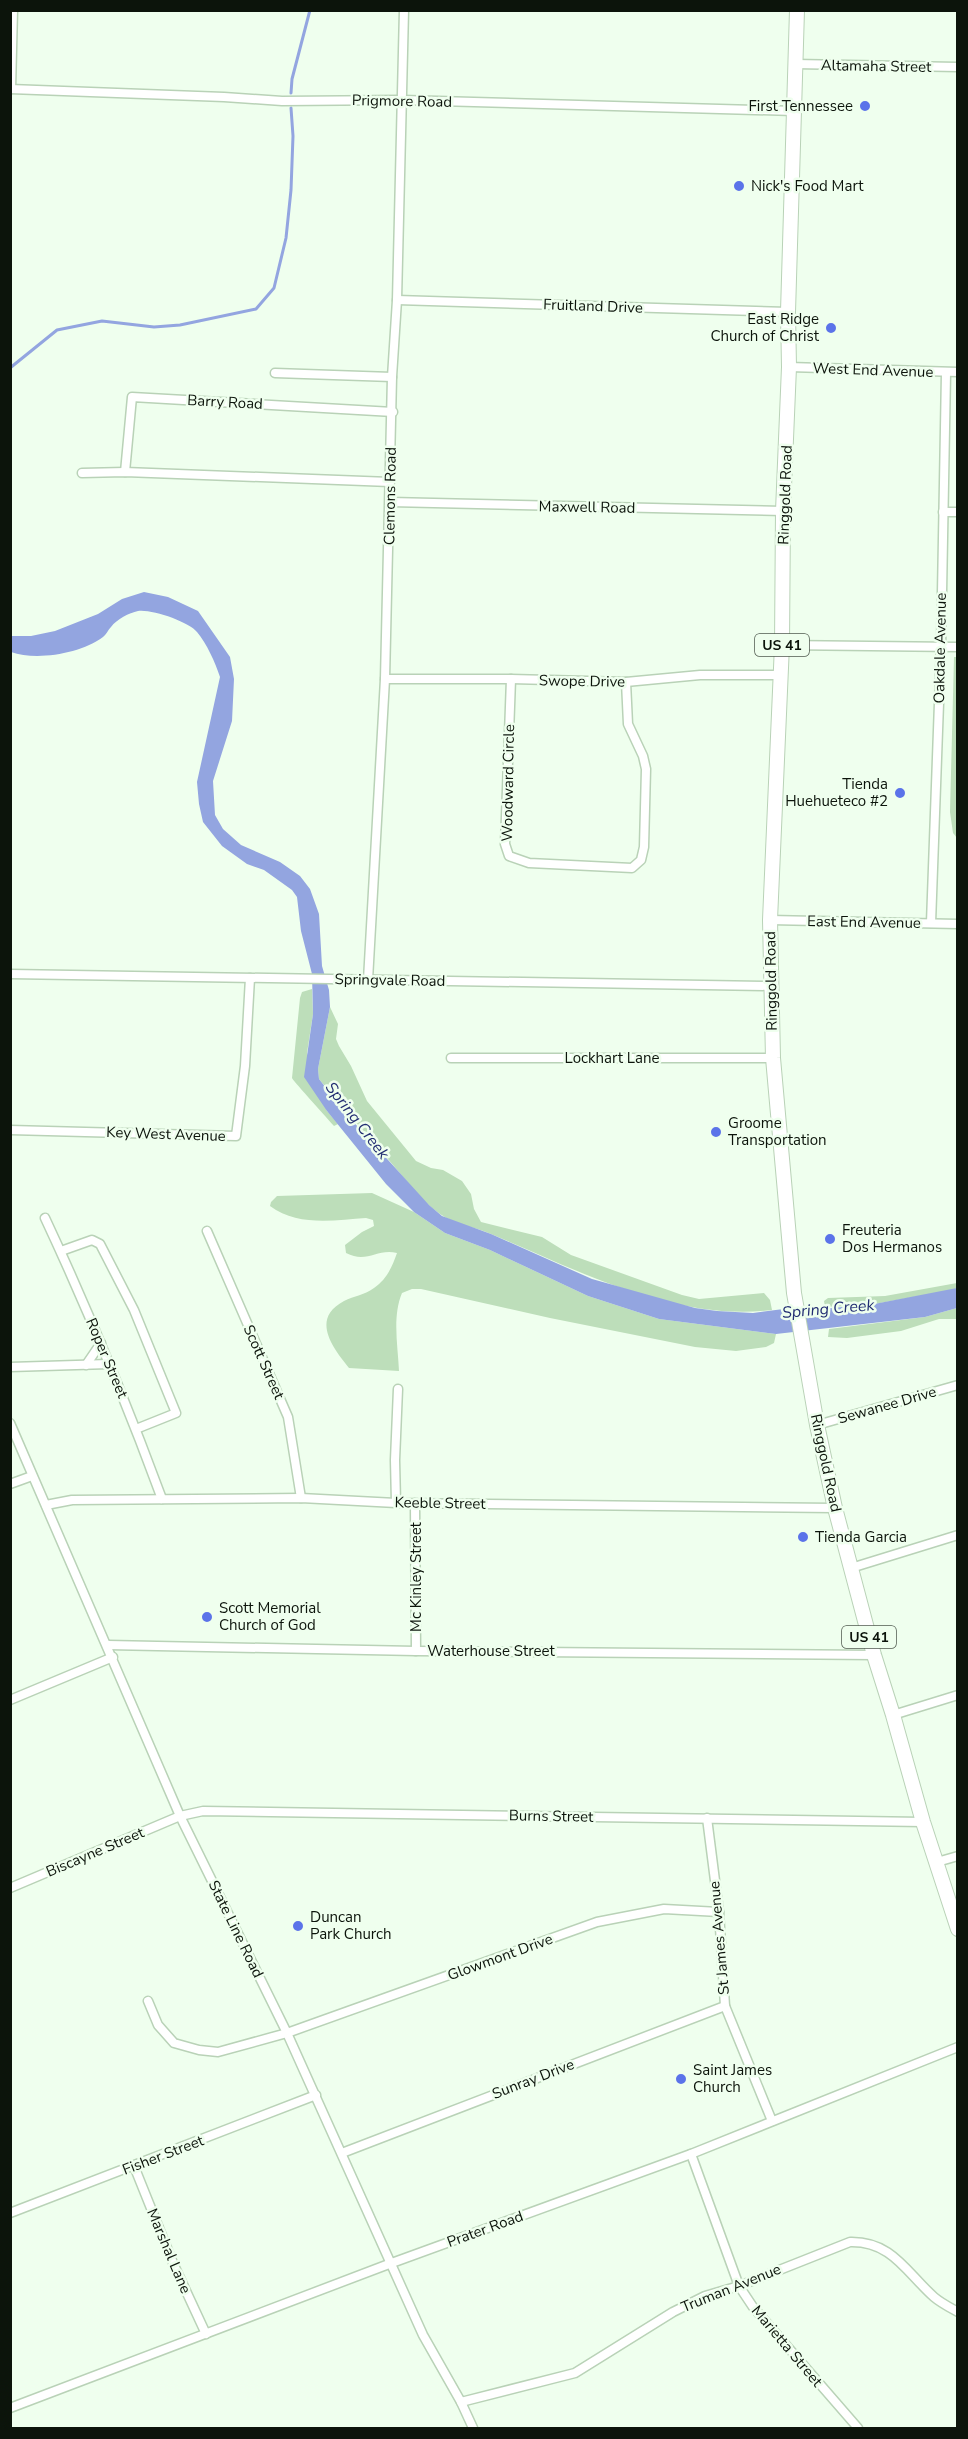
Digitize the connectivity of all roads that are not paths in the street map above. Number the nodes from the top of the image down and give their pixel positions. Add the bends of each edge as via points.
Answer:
1 (13, 10) edge
2 (404, 10) edge
3 (797, 10) edge
4 (795, 64) junction
5 (957, 67) edge
6 (11, 89) edge
7 (402, 100) junction
8 (794, 111) junction
9 (397, 300) junction
10 (788, 312) junction
11 (789, 367) junction
12 (957, 372) edge
13 (274, 373) dead end
14 (946, 373) junction
15 (392, 377) junction
16 (393, 412) junction
17 (125, 472) junction
18 (82, 473) dead end
19 (390, 482) junction
20 (390, 502) junction
21 (783, 511) junction
22 (943, 512) junction
23 (957, 512) edge
24 (782, 645) junction
25 (957, 647) edge
26 (941, 648) junction
27 (779, 675) junction
28 (385, 679) junction
29 (511, 679) junction
30 (626, 682) junction
31 (770, 920) junction
32 (931, 923) junction
33 (957, 924) edge
34 (10, 974) edge
35 (250, 978) junction
36 (368, 980) junction
37 (770, 986) junction
38 (451, 1058) dead end
39 (772, 1058) junction
40 (10, 1130) edge
41 (45, 1218) dead end
42 (207, 1231) dead end
43 (60, 1251) junction
44 (101, 1343) junction
45 (110, 1364) junction
46 (86, 1365) junction
47 (10, 1367) edge
48 (957, 1385) edge
49 (398, 1389) dead end
50 (10, 1423) edge
51 (817, 1425) junction
52 (136, 1429) junction
53 (32, 1476) junction
54 (10, 1484) edge
55 (301, 1498) junction
56 (162, 1499) junction
57 (396, 1503) junction
58 (415, 1503) junction
59 (46, 1504) junction
60 (835, 1508) junction
61 (957, 1535) edge
62 (851, 1568) junction
63 (108, 1645) junction
64 (416, 1651) junction
65 (874, 1655) junction
66 (113, 1657) junction
67 (957, 1695) edge
68 (10, 1700) edge
69 (893, 1714) junction
70 (180, 1816) junction
71 (707, 1818) junction
72 (922, 1822) junction
73 (957, 1856) edge
74 (937, 1862) junction
75 (10, 1888) edge
76 (719, 1912) junction
77 (957, 1929) edge
78 (148, 2001) dead end
79 (725, 2006) junction
80 (287, 2033) junction
81 (957, 2047) edge
82 (316, 2095) junction
83 (772, 2121) junction
84 (342, 2153) junction
85 (691, 2154) junction
86 (134, 2166) junction
87 (10, 2213) edge
88 (389, 2264) junction
89 (739, 2286) junction
90 (957, 2312) edge
91 (206, 2334) junction
92 (461, 2402) junction
93 (10, 2408) edge
94 (472, 2428) edge
95 (858, 2428) edge

1 - 6 street
2 - 7 street, Clemons Road
3 - 4 main road, Ringgold Road / US 41
4 - 5 street, Altamaha Street
4 - 8 main road, Ringgold Road / US 41
6 - 7 street, Prigmore Road via 282,101
7 - 8 street, Prigmore Road
7 - 9 street, Clemons Road
8 - 10 main road, Ringgold Road / US 41
9 - 10 street, Fruitland Drive
9 - 15 street, Clemons Road
10 - 11 main road, Ringgold Road / US 41
11 - 14 street, West End Avenue
11 - 21 main road, Ringgold Road / US 41
12 - 14 street, West End Avenue
13 - 15 street
14 - 22 street, Oakdale Avenue
15 - 16 street, Clemons Road
16 - 17 street, Barry Road via 132,397
16 - 19 street, Clemons Road
17 - 18 street
17 - 19 street
19 - 20 street, Clemons Road
20 - 21 street, Maxwell Road
20 - 28 street, Clemons Road
21 - 24 main road, Ringgold Road / US 41
22 - 23 street
22 - 26 street, Oakdale Avenue
24 - 26 street
24 - 27 main road, Ringgold Road / US 41
25 - 26 street
26 - 32 street, Oakdale Avenue
27 - 30 street, Swope Drive via 700,675
27 - 31 main road, Ringgold Road / US 41
28 - 29 street, Swope Drive
28 - 36 street, Clemons Road
29 - 30 street, Swope Drive
29 - 30 street, Woodward Circle via 505,844 509,856 529,863 632,868 641,860 644,848 646,769 628,724
31 - 32 street, East End Avenue
31 - 37 main road, Ringgold Road / US 41
32 - 33 street, East End Avenue
34 - 35 street, Springvale Road
35 - 36 street, Springvale Road
35 - 40 street, Key West Avenue via 236,1136
36 - 37 street, Springvale Road
37 - 39 main road, Ringgold Road / US 41
38 - 39 street, Lockhart Lane
39 - 51 main road, Ringgold Road / US 41 via 794,1293
41 - 43 street, Roper Street
42 - 55 street, Scott Street via 288,1417
43 - 44 street, Roper Street
43 - 52 street via 92,1240 100,1244 134,1310 176,1413
44 - 45 street, Roper Street
44 - 46 street
45 - 46 street
45 - 52 street, Roper Street
46 - 47 street
48 - 51 street, Sewanee Drive
49 - 57 street, Mc Kinley Street
50 - 53 street, State Line Road
51 - 60 main road, Ringgold Road / US 41
52 - 56 street, Roper Street
53 - 54 street
53 - 59 street, State Line Road
55 - 56 street, Keeble Street
55 - 57 street, Keeble Street
56 - 59 street, Keeble Street
57 - 58 street, Keeble Street
58 - 60 street, Keeble Street
58 - 64 street, Mc Kinley Street
59 - 63 street, State Line Road
60 - 62 main road, Ringgold Road / US 41
61 - 62 street
62 - 65 main road, Ringgold Road / US 41
63 - 64 street, Waterhouse Street
63 - 66 street, State Line Road
64 - 65 street, Waterhouse Street
65 - 69 main road, Ringgold Road / US 41
66 - 68 street
66 - 70 street, State Line Road
67 - 69 street
69 - 72 main road, Ringgold Road / US 41
70 - 71 street, Burns Street via 203,1811
70 - 75 street, Biscayne Street
70 - 80 street, State Line Road
71 - 72 street, Burns Street
71 - 76 street, St James Avenue
72 - 74 main road, Ringgold Road / US 41
73 - 74 street
74 - 77 main road, Ringgold Road / US 41
76 - 79 street, St James Avenue
76 - 80 street, Glowmont Drive via 664,1909 597,1922
78 - 80 street, Glowmont Drive via 158,2025 174,2043 199,2050 218,2052
79 - 83 street, St James Avenue
79 - 84 street, Sunray Drive
80 - 82 street, State Line Road
81 - 83 street, Prater Road
82 - 84 street, State Line Road
82 - 86 street, Fisher Street
83 - 85 street, Prater Road
84 - 88 street, State Line Road
85 - 88 street, Prater Road
85 - 89 street, Marietta Street
86 - 87 street, Fisher Street
86 - 91 street, Marshal Lane
88 - 91 street, Prater Road
88 - 92 street, State Line Road
89 - 90 street, Truman Avenue via 850,2242 867,2242 901,2262 935,2298
89 - 92 street, Truman Avenue via 705,2296 673,2312 575,2373
89 - 95 street, Marietta Street
91 - 93 street, Prater Road
92 - 94 street, State Line Road

